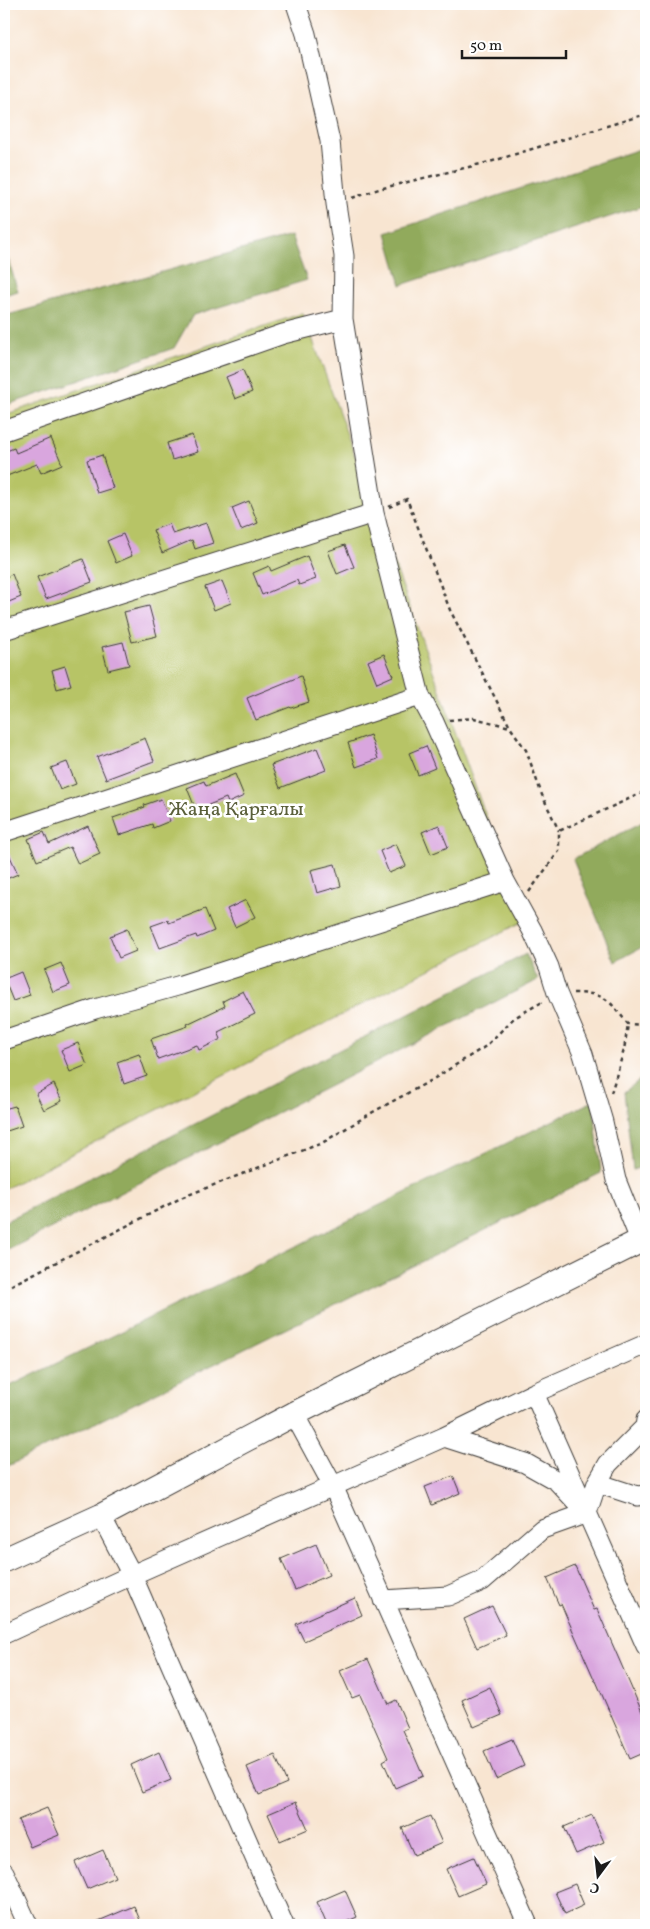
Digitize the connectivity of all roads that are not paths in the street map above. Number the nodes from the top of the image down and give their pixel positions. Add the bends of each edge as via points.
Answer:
1 (296, 4) edge
2 (343, 319) junction
3 (4, 431) edge
4 (374, 513) junction
5 (4, 630) edge
6 (420, 696) junction
7 (4, 832) edge
8 (505, 881) junction
9 (4, 1040) edge
10 (643, 1239) edge
11 (646, 1344) edge
12 (534, 1393) junction
13 (294, 1414) junction
14 (646, 1420) edge
15 (444, 1437) junction
16 (597, 1483) junction
17 (333, 1486) junction
18 (646, 1495) edge
19 (587, 1513) junction
20 (101, 1516) junction
21 (4, 1560) edge
22 (132, 1575) junction
23 (383, 1600) junction
24 (4, 1634) edge
25 (646, 1646) edge
26 (4, 1872) edge
27 (28, 1925) edge
28 (284, 1925) edge
29 (528, 1925) edge

1 - 2 street via 330,140 344,256
2 - 3 street via 284,334
2 - 4 street
4 - 5 street
4 - 6 street
6 - 7 street
6 - 8 street
8 - 9 street
8 - 10 street via 549,967 583,1054 616,1180
10 - 13 main road
11 - 12 street
12 - 15 street
12 - 19 street
13 - 17 street
13 - 20 main road
14 - 16 street via 645,1427 608,1464
15 - 17 street
15 - 19 street via 525,1463 557,1481
16 - 18 street via 637,1496
16 - 19 street
17 - 22 street
17 - 23 street
19 - 23 street via 542,1530 482,1581 448,1596
19 - 25 street
20 - 21 main road
20 - 22 street
22 - 24 street
22 - 28 street
23 - 29 street
26 - 27 street

